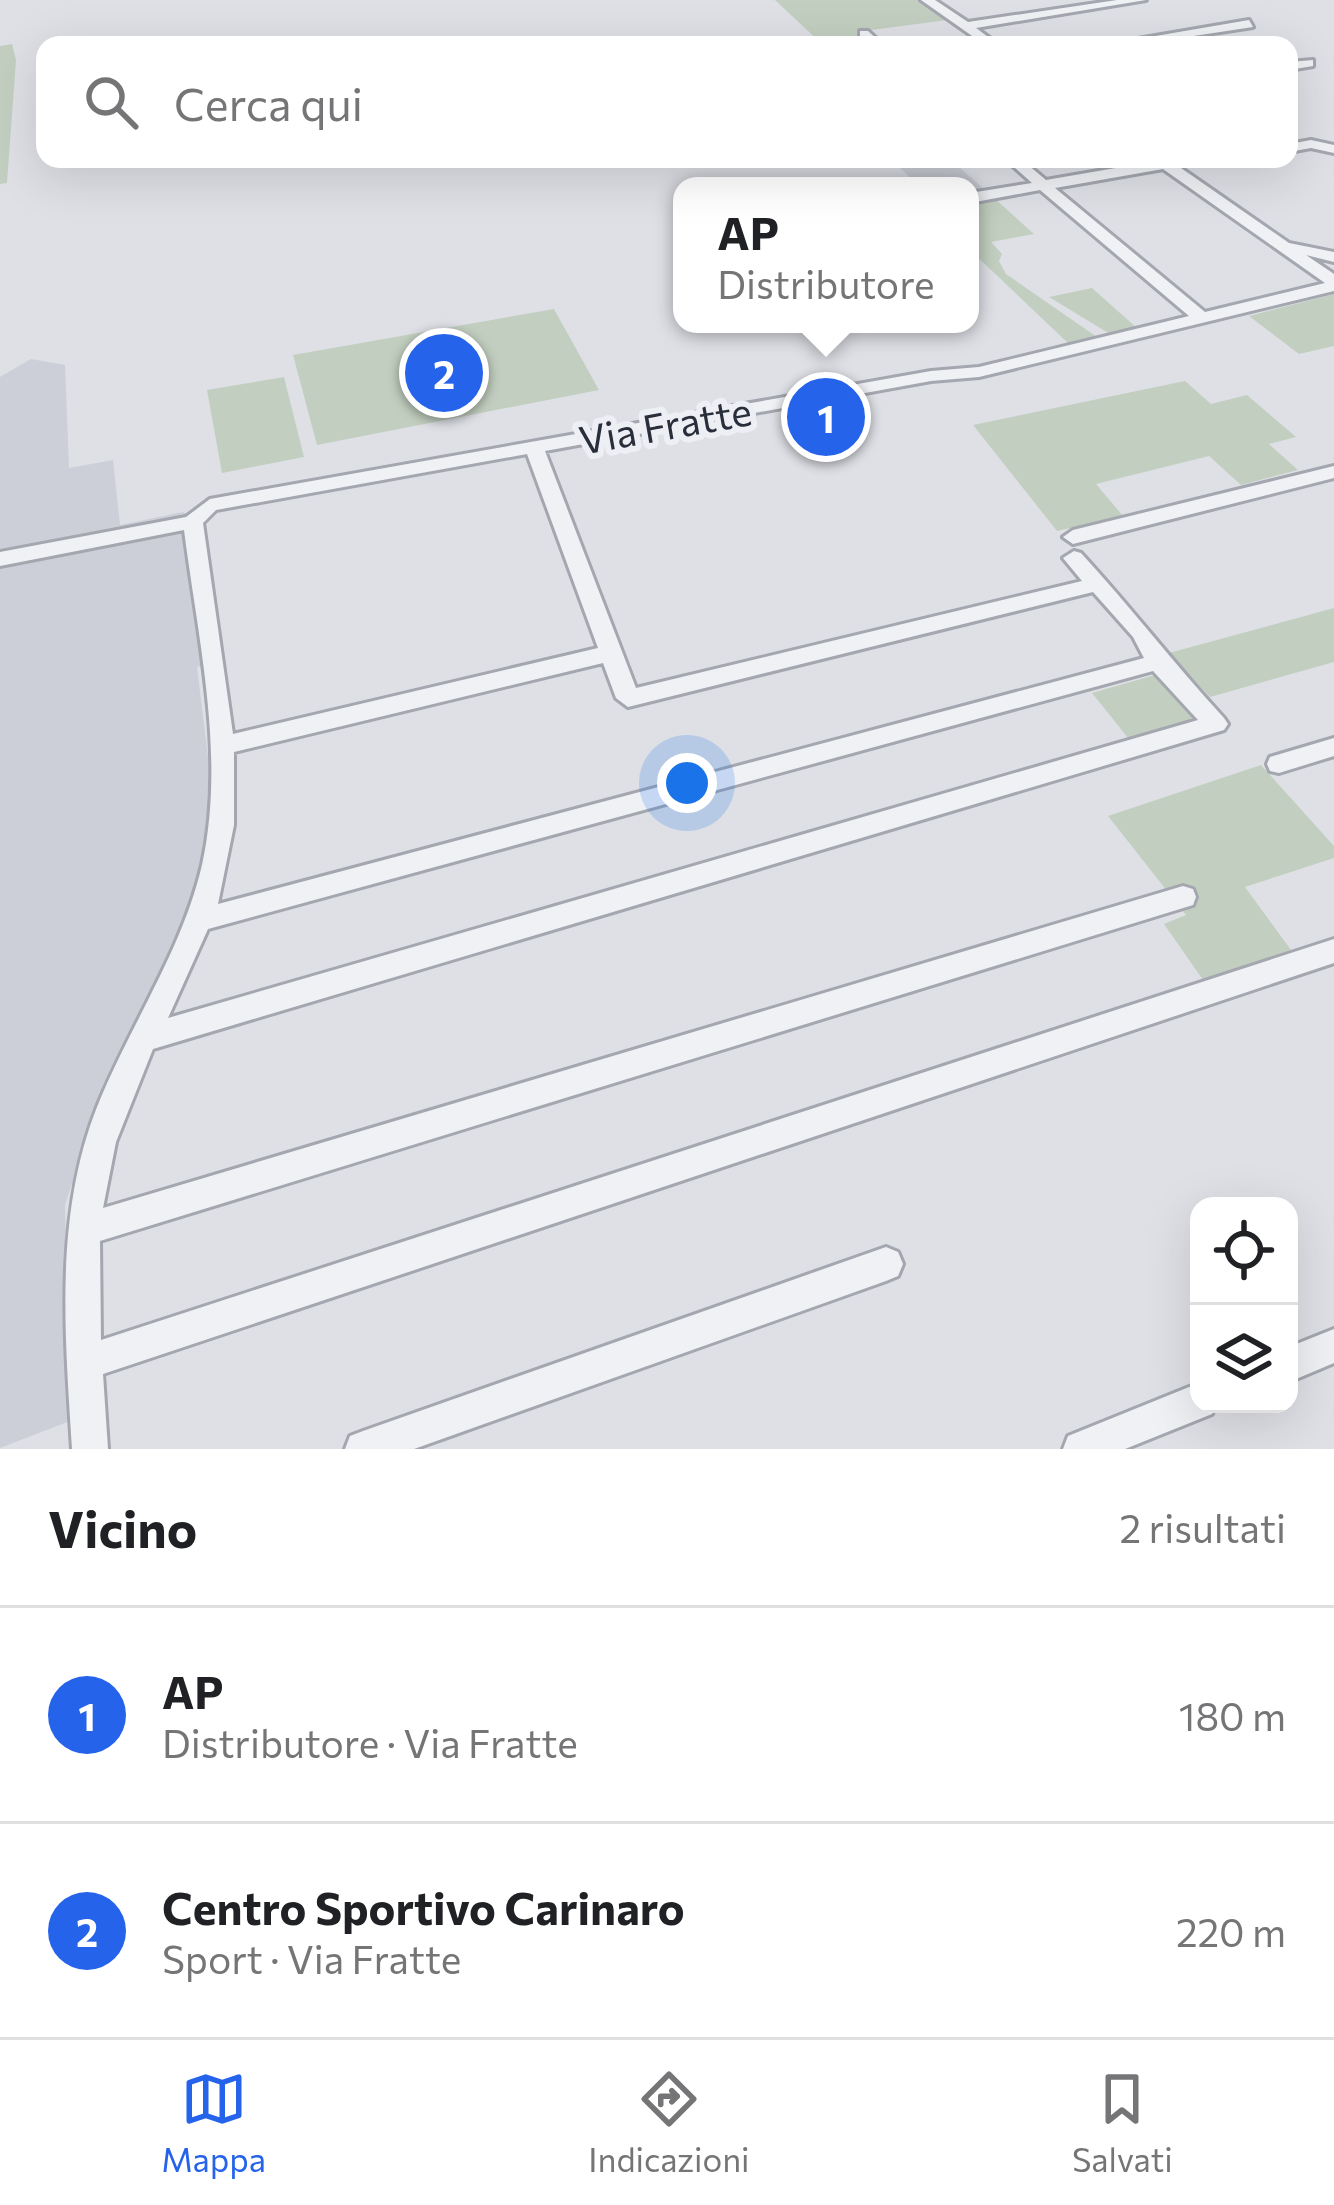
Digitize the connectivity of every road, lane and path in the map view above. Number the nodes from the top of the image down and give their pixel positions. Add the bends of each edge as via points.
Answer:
1 (927, 0) edge
2 (1023, 0) edge
3 (1140, 0) edge
4 (1103, 2) edge
5 (1045, 14) junction
6 (1249, 24) dead end
7 (966, 26) junction
8 (863, 34) dead end
9 (866, 36) edge
10 (980, 36) edge
11 (1169, 36) edge
12 (1310, 63) dead end
13 (1298, 65) edge
14 (1298, 145) edge
15 (1334, 149) edge
16 (1023, 168) edge
17 (1129, 168) edge
18 (1172, 168) edge
19 (1045, 186) junction
20 (979, 197) edge
21 (1275, 241) junction
22 (1334, 257) edge
23 (1331, 279) edge
24 (1204, 320) junction
25 (534, 448) junction
26 (1334, 472) edge
27 (193, 522) junction
28 (0, 560) edge
29 (1098, 584) junction
30 (611, 653) junction
31 (1158, 662) junction
32 (221, 746) junction
33 (1334, 747) edge
34 (1279, 764) dead end
35 (1183, 897) dead end
36 (196, 921) junction
37 (1334, 951) edge
38 (146, 1038) junction
39 (86, 1229) junction
40 (886, 1264) dead end
41 (1334, 1346) edge
42 (1298, 1361) edge
43 (84, 1363) junction
44 (1190, 1405) edge
45 (90, 1449) edge
46 (363, 1449) edge
47 (1081, 1449) edge

1 - 7 street
2 - 5 street
3 - 4 street
4 - 5 street
5 - 7 street
6 - 11 street
7 - 10 street
8 - 9 street
12 - 13 street
14 - 15 street
16 - 19 street
17 - 19 street
18 - 21 street
19 - 20 street
19 - 24 street
21 - 22 street
21 - 23 street
23 - 24 street, Via Fratte
24 - 25 street, Via Fratte via 979,372
25 - 27 street, Via Fratte via 210,505
25 - 30 street
26 - 29 street via 1073,548
27 - 28 street, Via Fratte
27 - 32 street
29 - 30 street via 628,698
29 - 31 street
30 - 32 street
31 - 36 street
31 - 38 street via 1216,724
32 - 36 street via 226,785
33 - 34 street
35 - 39 street
36 - 38 street
37 - 43 street
38 - 39 street via 100,1139
39 - 43 street
40 - 46 street
41 - 42 street
43 - 45 street
44 - 47 street

